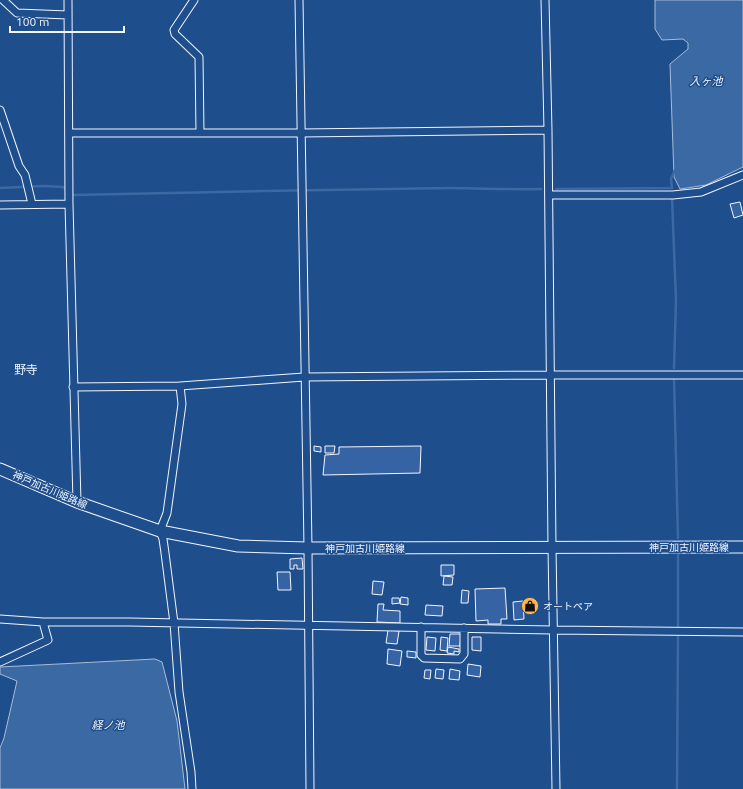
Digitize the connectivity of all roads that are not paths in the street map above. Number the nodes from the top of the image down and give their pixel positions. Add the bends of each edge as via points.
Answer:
1 (3, 0) edge
2 (68, 0) edge
3 (194, 0) edge
4 (299, 0) edge
5 (545, 0) edge
6 (68, 15) junction
7 (0, 110) edge
8 (548, 130) junction
9 (69, 133) junction
10 (200, 133) junction
11 (301, 133) junction
12 (743, 175) edge
13 (549, 195) junction
14 (32, 204) junction
15 (69, 204) junction
16 (0, 205) edge
17 (550, 375) junction
18 (743, 375) edge
19 (304, 377) junction
20 (180, 386) junction
21 (73, 387) junction
22 (0, 469) edge
23 (77, 502) junction
24 (160, 531) junction
25 (743, 547) edge
26 (308, 548) junction
27 (552, 548) junction
28 (0, 619) edge
29 (43, 622) junction
30 (174, 623) junction
31 (308, 625) junction
32 (421, 627) junction
33 (464, 628) junction
34 (553, 630) junction
35 (743, 632) edge
36 (0, 662) edge
37 (192, 789) edge
38 (310, 789) edge
39 (556, 789) edge

1 - 6 street via 17,13
2 - 6 street
3 - 10 street via 174,30 199,57
4 - 11 street
5 - 8 street
6 - 9 street
7 - 14 street via 19,166 25,175
8 - 11 street
8 - 13 street
9 - 10 street
9 - 15 street
10 - 11 street
11 - 19 street
12 - 13 street via 701,192 673,195
13 - 17 street
14 - 15 street
14 - 16 street
15 - 21 street
17 - 18 street
17 - 19 street
17 - 27 street
19 - 20 street
19 - 26 street
20 - 21 street
20 - 24 street via 182,404 168,513
21 - 23 street
22 - 23 main road, 神戸加古川姫路線
23 - 24 main road, 神戸加古川姫路線
24 - 26 main road, 神戸加古川姫路線 via 238,546
24 - 30 street
25 - 27 main road, 神戸加古川姫路線
26 - 27 main road, 神戸加古川姫路線
26 - 31 street
27 - 34 street
28 - 29 street
29 - 30 street
29 - 36 street via 48,640
30 - 31 street
30 - 37 street via 179,692
31 - 32 street
31 - 38 street
32 - 33 street
32 - 33 street via 421,655 424,658 460,659 464,654
33 - 34 street
34 - 35 street
34 - 39 street

